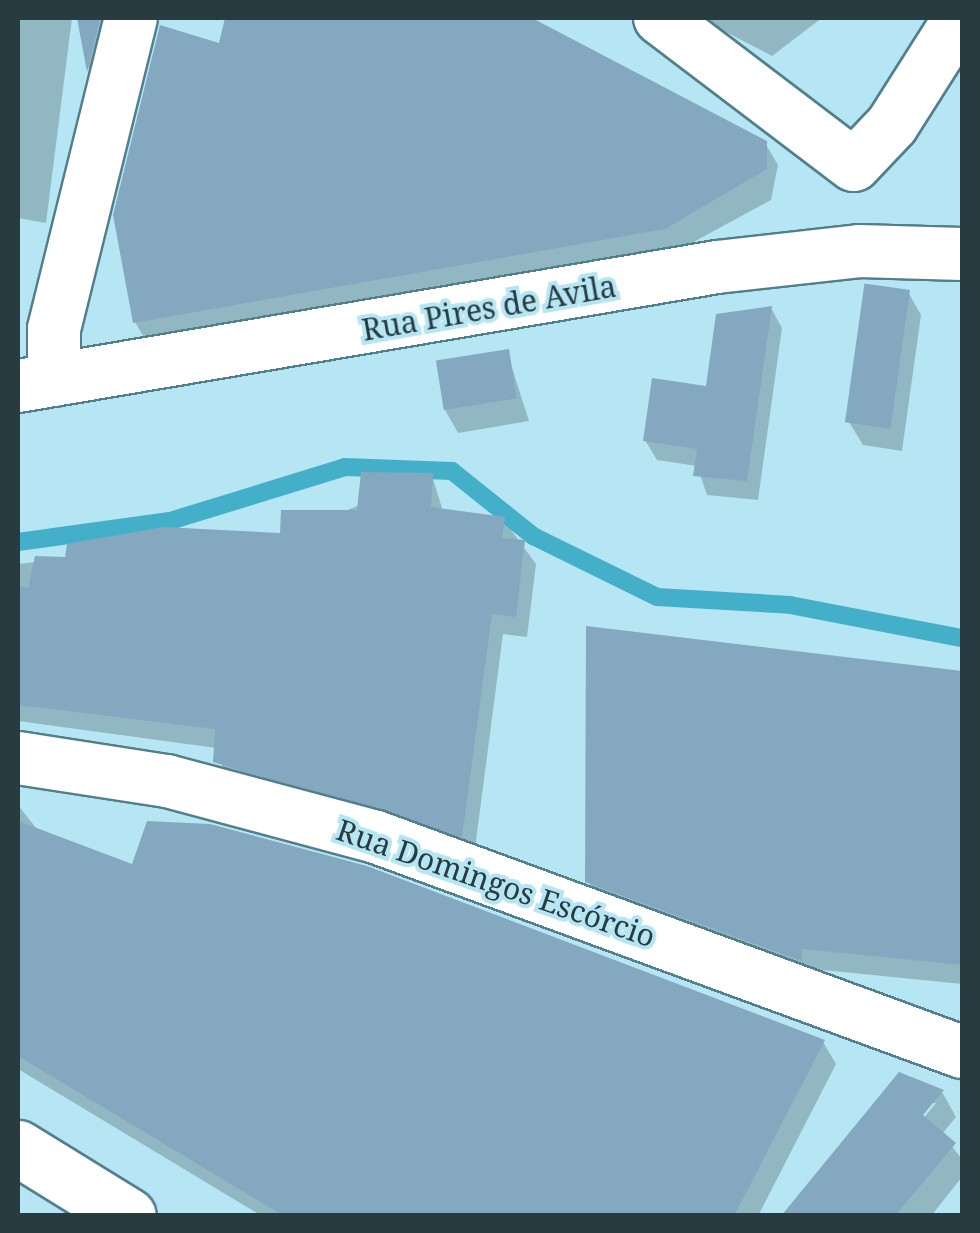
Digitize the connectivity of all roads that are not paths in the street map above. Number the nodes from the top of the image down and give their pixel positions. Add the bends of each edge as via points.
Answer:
1 (132, 18) edge
2 (660, 18) edge
3 (960, 18) edge
4 (854, 165) junction
5 (859, 251) junction
6 (962, 254) edge
7 (36, 383) edge
8 (18, 758) edge
9 (962, 1052) edge
10 (18, 1148) edge
11 (128, 1216) edge

1 - 7 street
2 - 4 street
3 - 4 street via 892,125
4 - 5 street
5 - 6 street, Rua Pires de Avila
5 - 7 street, Rua Pires de Avila
8 - 9 street, Rua Domingos Escórcio via 167,781 376,837
10 - 11 street

